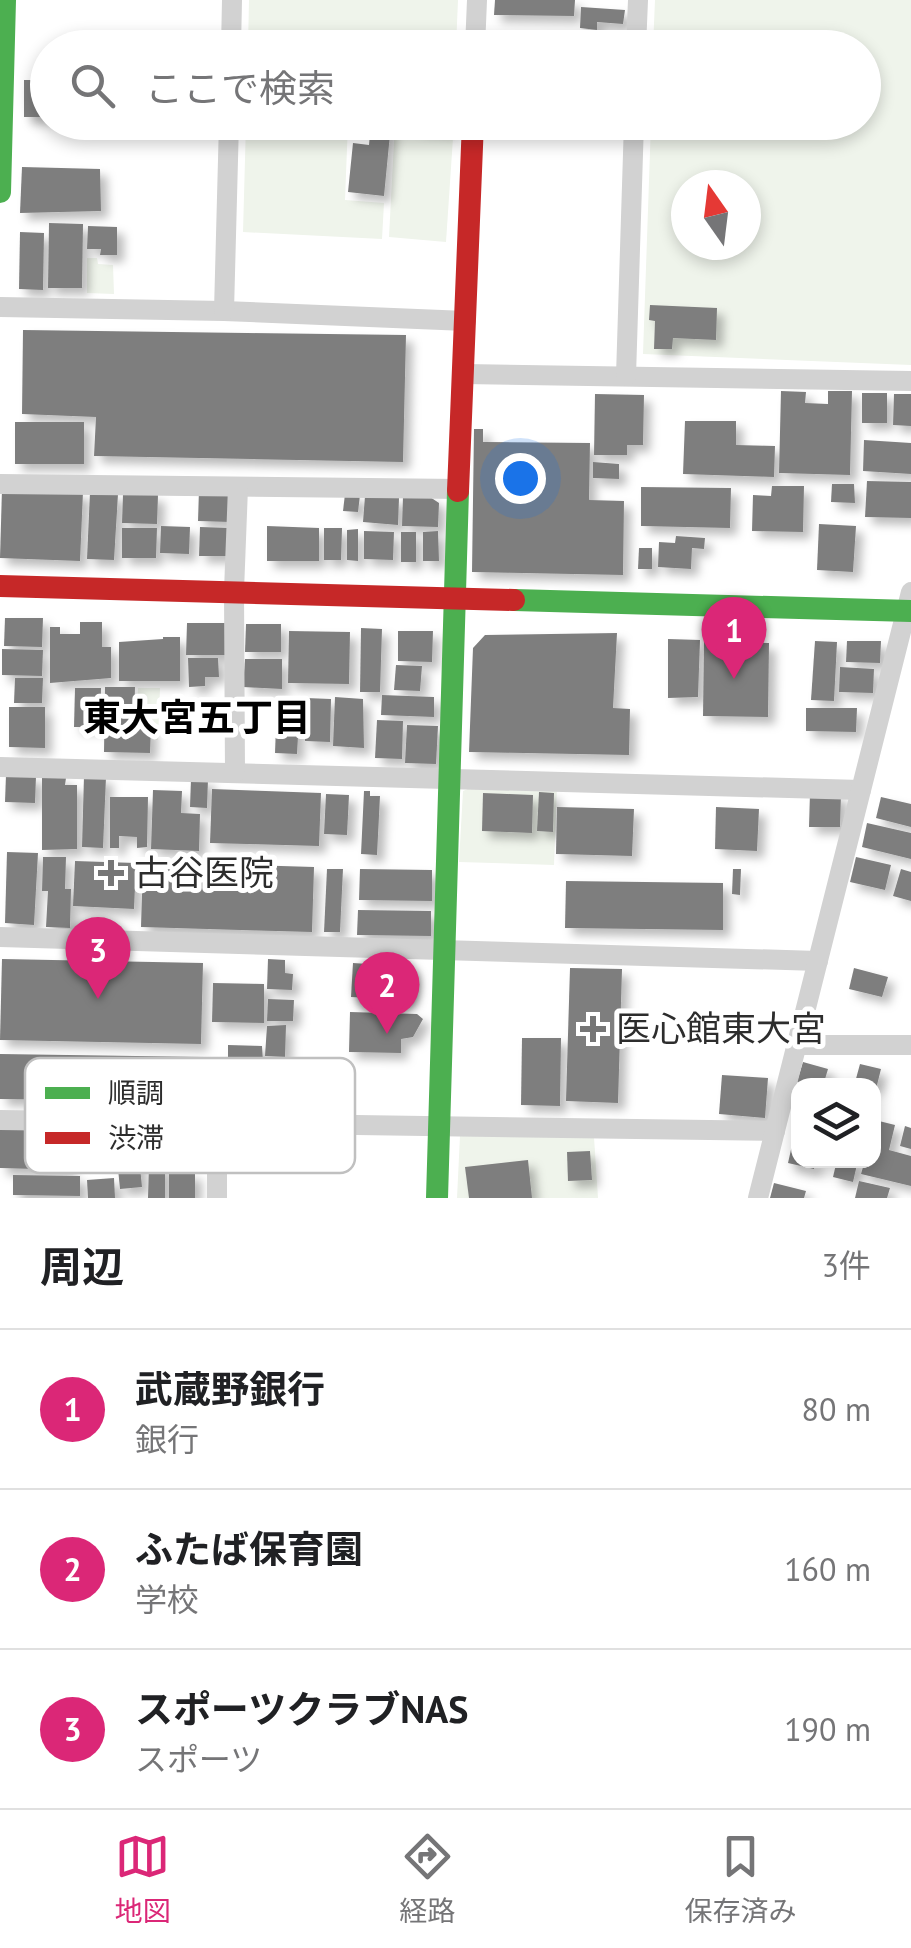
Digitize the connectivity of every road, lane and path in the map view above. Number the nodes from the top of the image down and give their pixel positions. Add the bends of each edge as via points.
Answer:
1 (5, 0) edge
2 (232, 0) edge
3 (477, 0) edge
4 (638, 0) edge
5 (231, 30) edge
6 (476, 30) edge
7 (637, 30) edge
8 (229, 140) edge
9 (472, 140) edge
10 (633, 140) edge
11 (0, 192) edge
12 (0, 306) edge
13 (224, 311) junction
14 (466, 320) junction
15 (464, 374) junction
16 (626, 376) junction
17 (911, 381) edge
18 (0, 484) edge
19 (238, 486) junction
20 (459, 489) junction
21 (0, 586) edge
22 (234, 590) junction
23 (453, 599) junction
24 (909, 604) edge
25 (0, 767) edge
26 (235, 773) junction
27 (448, 778) junction
28 (861, 790) junction
29 (0, 937) edge
30 (442, 950) junction
31 (818, 960) junction
32 (797, 1045) junction
33 (911, 1045) edge
34 (0, 1120) edge
35 (25, 1120) edge
36 (355, 1125) edge
37 (437, 1126) junction
38 (775, 1131) junction
39 (217, 1173) edge
40 (217, 1198) edge
41 (437, 1198) edge
42 (758, 1198) edge

1 - 11 street
2 - 5 street
3 - 6 street
4 - 7 street
8 - 13 street
9 - 14 street
10 - 16 street
12 - 13 street
13 - 14 street
14 - 15 street
15 - 16 street
15 - 20 street
16 - 17 street
18 - 19 street
19 - 20 street
19 - 22 street
20 - 23 street
21 - 22 street
22 - 23 street
22 - 26 street
23 - 24 street
23 - 27 street
24 - 28 street
25 - 26 street
26 - 27 street
27 - 28 street
27 - 30 street
28 - 31 street
29 - 30 street
30 - 31 street
30 - 37 street
31 - 32 street
32 - 33 street
32 - 38 street
34 - 35 street
36 - 37 street
37 - 38 street
37 - 41 street
38 - 42 street
39 - 40 street

